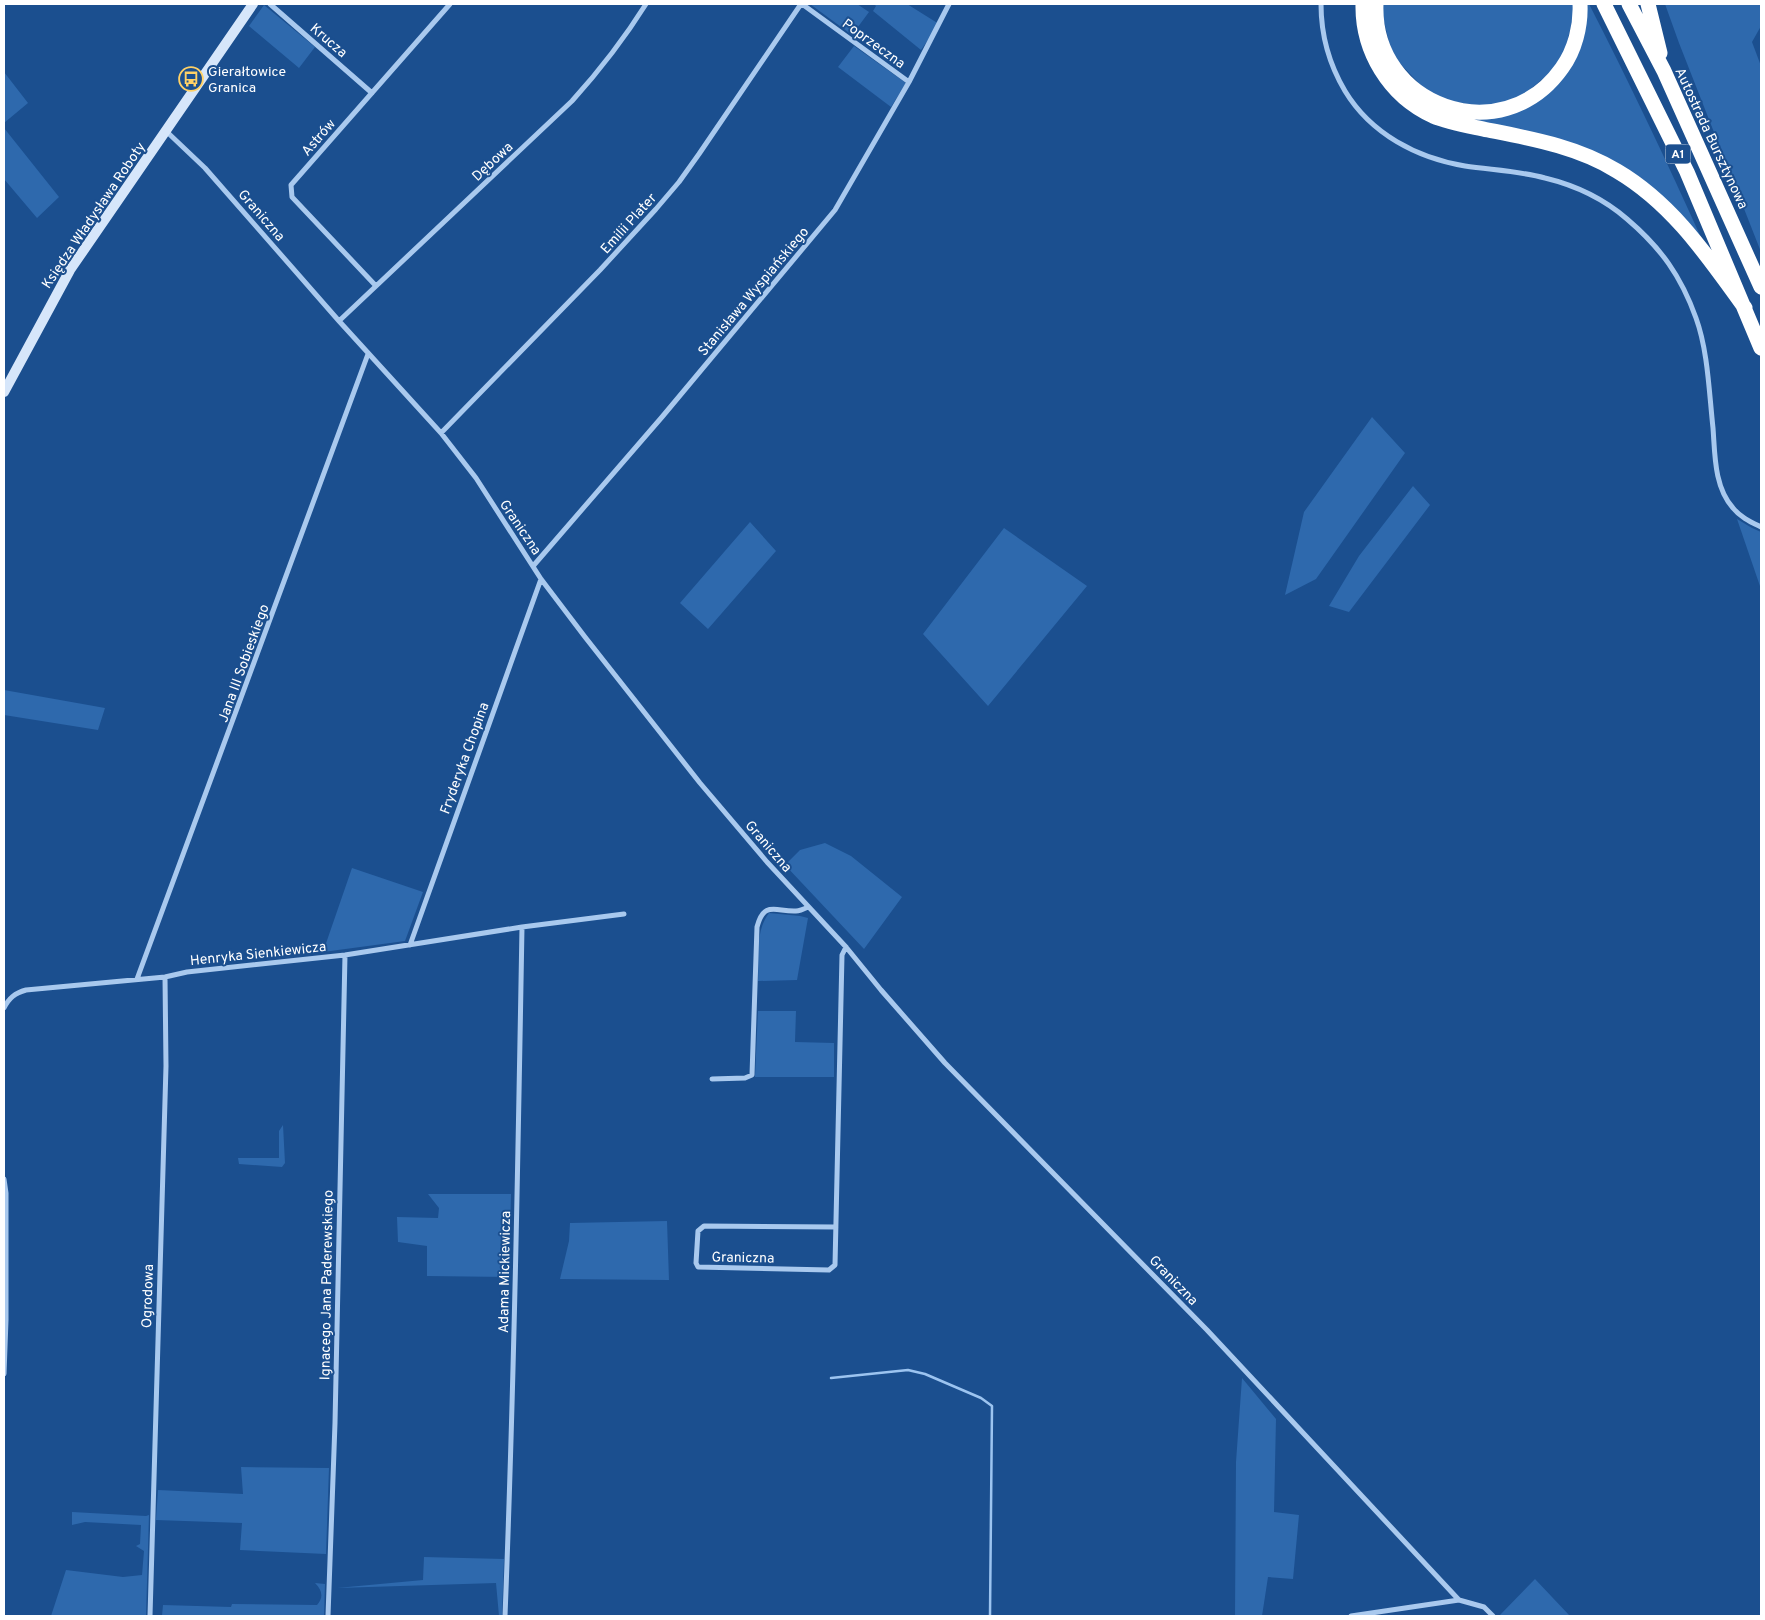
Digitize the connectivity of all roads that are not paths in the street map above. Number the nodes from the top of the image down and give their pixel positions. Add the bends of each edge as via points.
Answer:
1 (253, 4) edge
2 (270, 4) edge
3 (450, 4) edge
4 (646, 4) edge
5 (801, 4) edge
6 (949, 4) edge
7 (1321, 4) edge
8 (1363, 4) edge
9 (1376, 4) edge
10 (1580, 4) edge
11 (1604, 4) edge
12 (1629, 4) edge
13 (1648, 4) edge
14 (1664, 71) junction
15 (909, 82) junction
16 (372, 93) junction
17 (165, 132) junction
18 (376, 286) junction
19 (1761, 288) edge
20 (1745, 308) junction
21 (339, 321) junction
22 (1761, 348) edge
23 (368, 354) junction
24 (4, 392) edge
25 (442, 433) junction
26 (1761, 527) edge
27 (534, 565) junction
28 (541, 578) junction
29 (808, 907) junction
30 (624, 914) dead end
31 (522, 928) junction
32 (410, 944) junction
33 (846, 947) junction
34 (345, 955) junction
35 (166, 977) junction
36 (137, 979) junction
37 (4, 1008) edge
38 (712, 1079) dead end
39 (4, 1179) edge
40 (836, 1227) junction
41 (4, 1374) edge
42 (1459, 1600) junction
43 (1395, 1610) junction
44 (150, 1616) edge
45 (328, 1616) edge
46 (505, 1616) edge
47 (1351, 1616) edge
48 (1397, 1616) edge
49 (1493, 1616) edge

1 - 17 main road, Księdza Władysława Roboty
2 - 16 street, Krucza
3 - 16 street, Astrów
4 - 18 street, Dębowa via 599,71 572,101
5 - 15 street, Poprzeczna
5 - 25 street, Emilii Plater via 694,161 662,202
6 - 15 street, Stanisława Wyspiańskiego
7 - 26 street via 1327,51 1339,81 1352,103 1387,136 1436,159 1546,178 1592,196 1626,218 1664,256 1679,278 1697,319 1707,366 1717,472 1722,490 1732,508
8 - 20 highway via 1366,33 1375,61 1390,84 1408,101 1441,119 1568,148 1617,170 1659,201 1678,220
9 - 10 highway via 1381,42 1393,67 1406,82 1437,104 1453,110 1482,113 1521,102 1542,90 1557,75 1575,40
11 - 20 highway, A1 via 1687,172
12 - 14 highway, Autostrada Bursztynowa / A1
13 - 14 highway
14 - 19 highway, Autostrada Bursztynowa / A1
15 - 27 street, Stanisława Wyspiańskiego via 835,210
16 - 18 street, Astrów via 291,188 292,197
17 - 21 street, Graniczna via 205,168
17 - 24 main road, Księdza Władysława Roboty via 70,270
18 - 21 street, Dębowa
20 - 22 highway, A1
21 - 23 street, Graniczna
23 - 25 street, Graniczna
23 - 36 street, Jana III Sobieskiego
25 - 27 street, Graniczna
27 - 28 street, Graniczna
28 - 29 street, Graniczna via 700,783
28 - 32 street, Fryderyka Chopina
29 - 33 street, Graniczna
29 - 38 street via 798,912 769,909 759,918 752,1075
30 - 31 street, Henryka Sienkiewicza
31 - 32 street, Henryka Sienkiewicza
31 - 46 street, Adama Mickiewicza
32 - 34 street, Henryka Sienkiewicza
33 - 40 street, Graniczna via 842,955
33 - 42 street, Graniczna via 945,1062 1207,1330
34 - 35 street, Henryka Sienkiewicza via 186,972
34 - 45 street, Ignacego Jana Paderewskiego
35 - 36 street, Henryka Sienkiewicza
35 - 44 street, Ogrodowa
36 - 37 street, Henryka Sienkiewicza via 26,990 13,995
39 - 41 street
40 - 40 street, Graniczna via 835,1265 829,1270 698,1267 696,1263 698,1231 704,1226
42 - 43 street
42 - 49 street via 1484,1607
43 - 47 street
43 - 48 street

